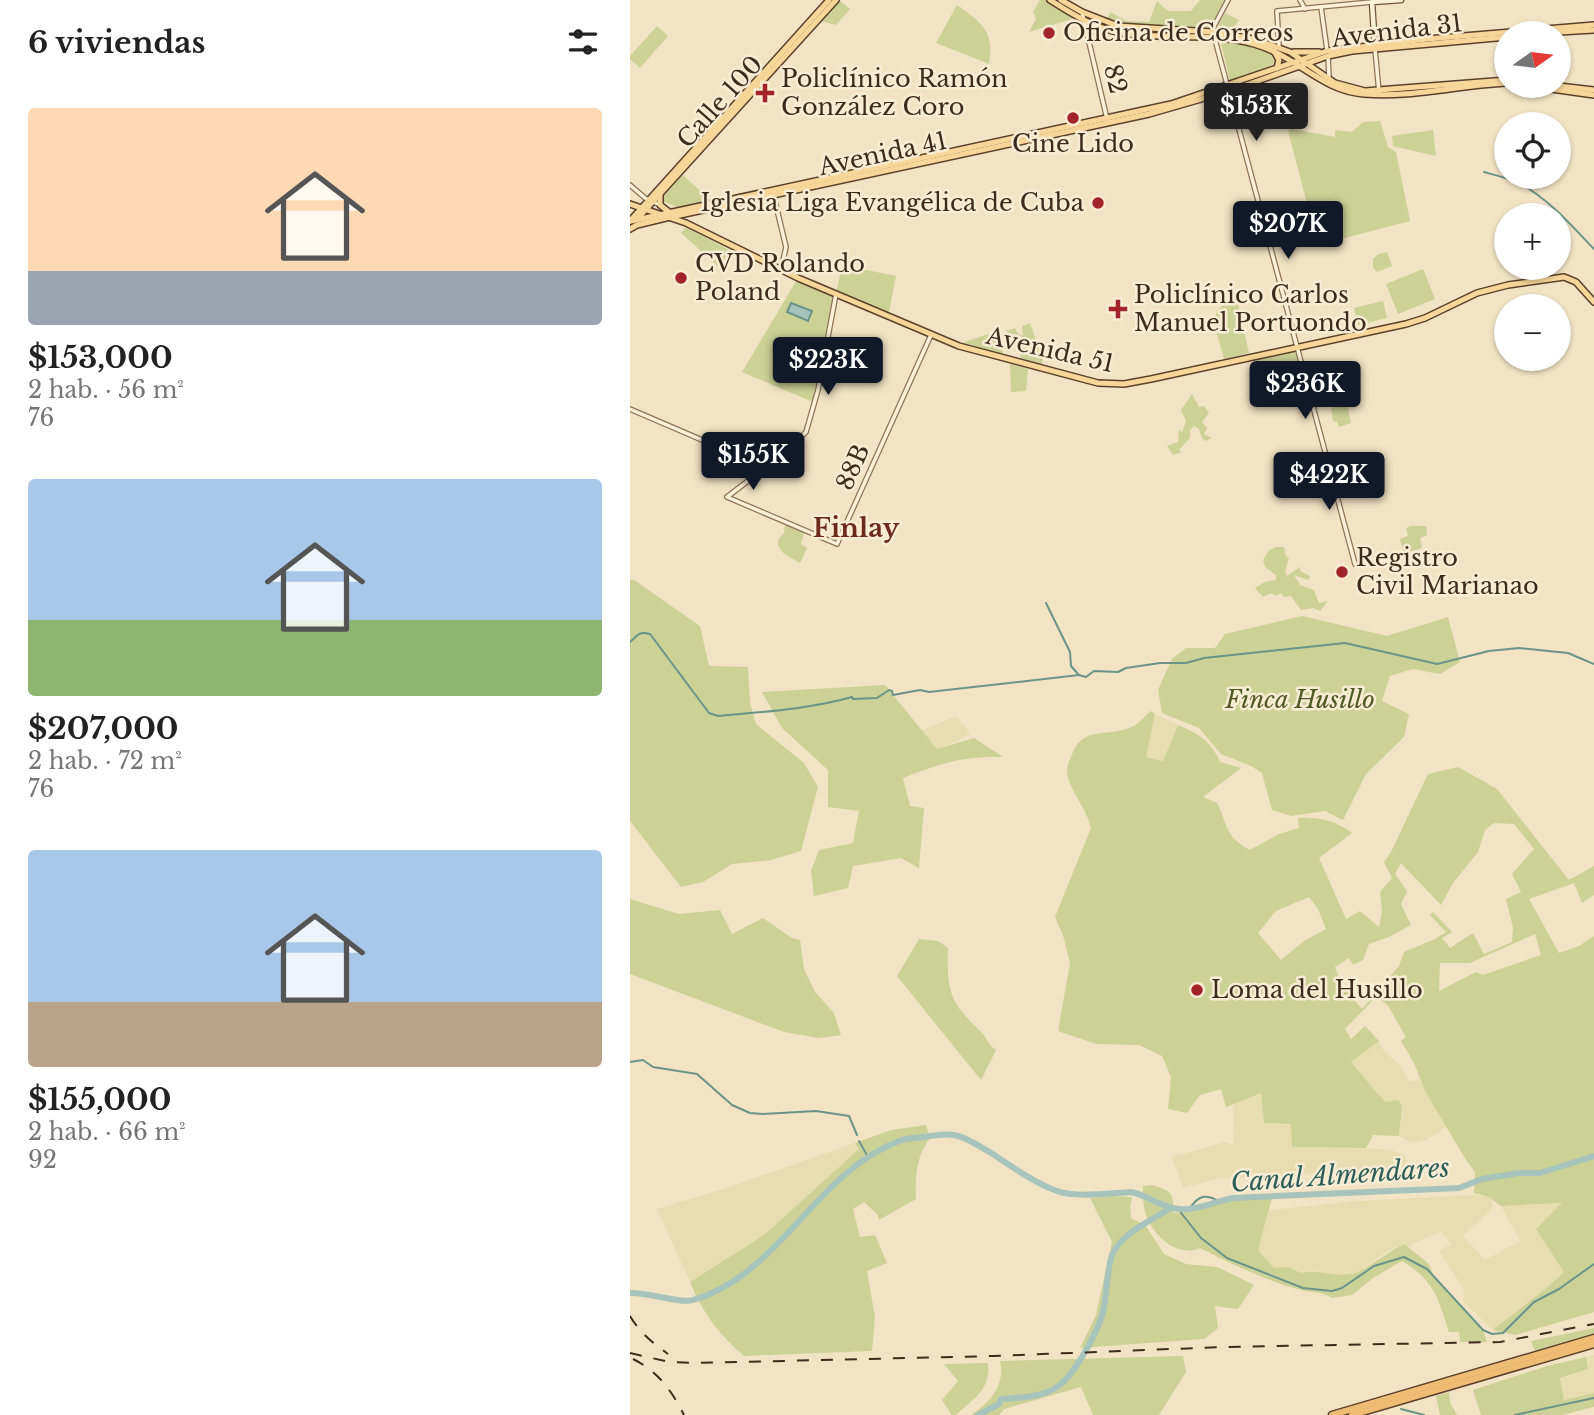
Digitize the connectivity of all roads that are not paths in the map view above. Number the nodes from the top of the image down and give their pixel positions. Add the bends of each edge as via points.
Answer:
1 (833, 0) edge
2 (1050, 0) edge
3 (1061, 0) edge
4 (1228, 0) edge
5 (1300, 0) edge
6 (1401, 0) edge
7 (1372, 2) junction
8 (1321, 7) junction
9 (1305, 9) junction
10 (1082, 16) junction
11 (1103, 25) junction
12 (1594, 27) edge
13 (1572, 29) edge
14 (1213, 35) junction
15 (1494, 38) edge
16 (1088, 44) junction
17 (1375, 46) junction
18 (1277, 49) junction
19 (1290, 52) junction
20 (1327, 53) junction
21 (1301, 62) junction
22 (1278, 68) junction
23 (1329, 80) junction
24 (1494, 82) edge
25 (1228, 88) junction
26 (1572, 88) edge
27 (1572, 90) edge
28 (1594, 92) edge
29 (1379, 93) junction
30 (1107, 121) junction
31 (630, 185) edge
32 (660, 194) junction
33 (773, 194) junction
34 (651, 201) junction
35 (631, 204) edge
36 (661, 205) junction
37 (644, 208) junction
38 (681, 210) junction
39 (661, 214) junction
40 (691, 214) junction
41 (672, 215) junction
42 (633, 221) edge
43 (686, 223) junction
44 (630, 228) edge
45 (781, 270) junction
46 (836, 294) junction
47 (1594, 302) edge
48 (931, 335) junction
49 (1298, 347) junction
50 (630, 409) edge
51 (765, 467) junction
52 (1355, 564) dead end
53 (1594, 1338) edge
54 (1594, 1344) edge
55 (1373, 1412) edge
56 (1332, 1415) edge
57 (1352, 1415) edge

1 - 32 main road, Calle 100
1 - 34 main road, Calle 100
2 - 10 main road, Avenida 31
3 - 10 main road, Avenida 31
4 - 14 street
5 - 9 street
6 - 7 main road
7 - 8 street
7 - 17 main road
8 - 9 street
8 - 20 street
9 - 18 street via 1277,11
10 - 11 main road, Avenida 31
10 - 16 street, 82
11 - 14 main road, Avenida 31
11 - 16 street, 82 via 1090,34
12 - 13 main road, Avenida 31
12 - 17 main road, Avenida 31
14 - 18 main road, Avenida 31
14 - 25 street
15 - 17 main road, Avenida 31
16 - 30 street, 82
17 - 20 main road, Avenida 31
17 - 29 street
18 - 19 main road, Avenida 31
18 - 21 main road, Avenida 31
18 - 22 main road
19 - 20 main road
19 - 21 main road, Avenida 31
20 - 21 main road, Avenida 31
20 - 23 street
21 - 22 main road, Avenida 41
21 - 23 main road
21 - 25 main road, Avenida 41
21 - 29 main road via 1325,83 1340,89
22 - 25 main road, Avenida 41
23 - 29 main road
24 - 29 main road
25 - 30 main road, Avenida 41
25 - 49 street
26 - 28 main road
27 - 28 main road
30 - 33 main road, Avenida 41
31 - 34 street
32 - 34 main road, Calle 100
32 - 36 main road
33 - 38 main road, Avenida 41
33 - 40 main road, Avenida 41
33 - 45 street via 786,247
34 - 36 street
34 - 37 main road, Calle 100
35 - 37 main road, Avenida 51
35 - 42 main road via 636,212
36 - 38 main road
36 - 41 main road
37 - 39 main road, Avenida 51
37 - 42 main road, Calle 100
38 - 41 main road, Avenida 41
39 - 41 main road, Avenida 51
39 - 42 main road
40 - 41 main road, Avenida 41
40 - 43 main road
41 - 43 main road, Avenida 51
41 - 44 main road, Avenida 41
42 - 44 main road, Calle 100
43 - 45 main road, Avenida 51
45 - 46 main road, Avenida 51
46 - 48 main road, Avenida 51
46 - 51 street via 806,432
47 - 49 main road, Avenida 51 via 1570,279 1530,281 1477,293 1417,321
48 - 49 main road, Avenida 51 via 984,354 1106,385
48 - 51 street, 88B via 837,544 727,497
49 - 52 street
50 - 51 street
53 - 56 highway
54 - 55 highway
55 - 57 highway

